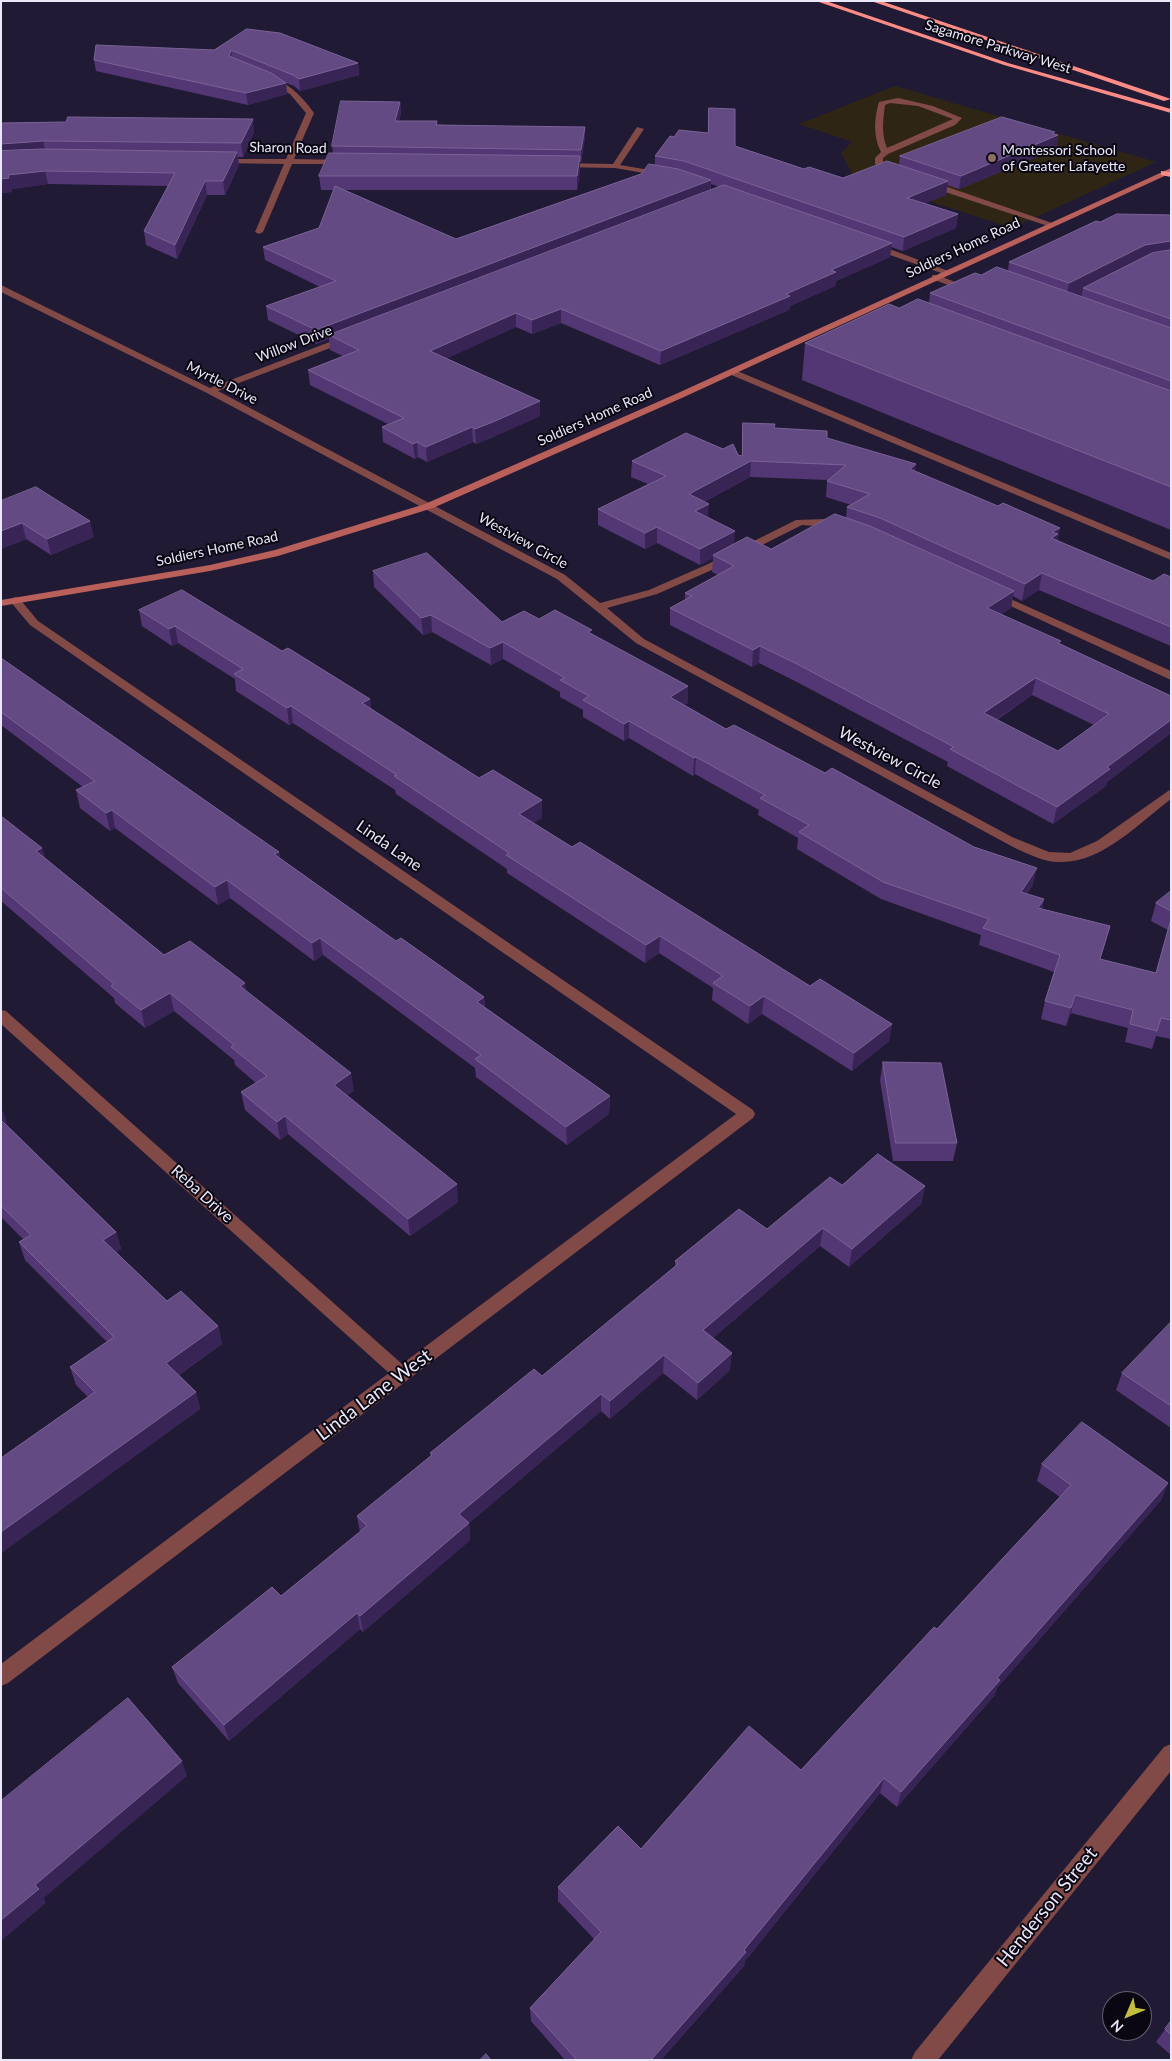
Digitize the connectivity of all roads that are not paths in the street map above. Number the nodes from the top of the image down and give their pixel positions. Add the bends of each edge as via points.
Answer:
1 (819, 1) edge
2 (874, 1) edge
3 (258, 75) edge
4 (1171, 101) edge
5 (1171, 111) edge
6 (640, 129) dead end
7 (885, 152) junction
8 (204, 160) edge
9 (289, 162) junction
10 (358, 163) edge
11 (556, 165) edge
12 (615, 166) junction
13 (1169, 172) edge
14 (672, 176) edge
15 (908, 177) edge
16 (917, 180) edge
17 (1051, 224) junction
18 (259, 232) dead end
19 (864, 242) edge
20 (947, 272) junction
21 (935, 277) junction
22 (1, 288) edge
23 (981, 294) edge
24 (864, 311) junction
25 (874, 314) edge
26 (362, 333) edge
27 (732, 372) junction
28 (210, 392) junction
29 (429, 506) junction
30 (846, 527) edge
31 (1171, 557) edge
32 (982, 588) edge
33 (8, 602) edge
34 (599, 607) junction
35 (1171, 676) edge
36 (1171, 792) edge
37 (1, 1015) edge
38 (748, 1114) joint
39 (402, 1374) junction
40 (1, 1676) edge
41 (1171, 1754) edge
42 (923, 2060) edge

1 - 5 highway, Sagamore Parkway West via 1006,64
2 - 4 highway, Sagamore Parkway West
3 - 9 street via 291,89 303,100 310,114
6 - 12 street
7 - 7 street via 952,123 958,118 906,101 885,102 882,104 878,136
7 - 15 street via 879,158 882,168
8 - 9 street, Sharon Road
9 - 10 street, Sharon Road
9 - 18 street
11 - 12 street
12 - 14 street
13 - 17 street, Soldiers Home Road
16 - 17 street
17 - 20 street, Soldiers Home Road
19 - 20 street
20 - 21 street, Soldiers Home Road
21 - 23 street
21 - 24 street, Soldiers Home Road
22 - 28 street, Myrtle Drive
24 - 25 street
24 - 27 street, Soldiers Home Road
26 - 28 street, Willow Drive
27 - 29 street, Soldiers Home Road
27 - 31 street
28 - 29 street, Myrtle Drive
29 - 33 street, Soldiers Home Road via 269,555
29 - 34 street, Westview Circle via 561,578
30 - 34 street via 825,522 800,522 653,592
32 - 35 street
33 - 38 street, Linda Lane
34 - 36 street, Westview Circle via 640,641 1007,840 1038,853 1059,858 1074,857 1098,847
37 - 39 street, Reba Drive
38 - 39 street, Linda Lane West
39 - 40 street, Linda Lane West
41 - 42 street, Henderson Street

